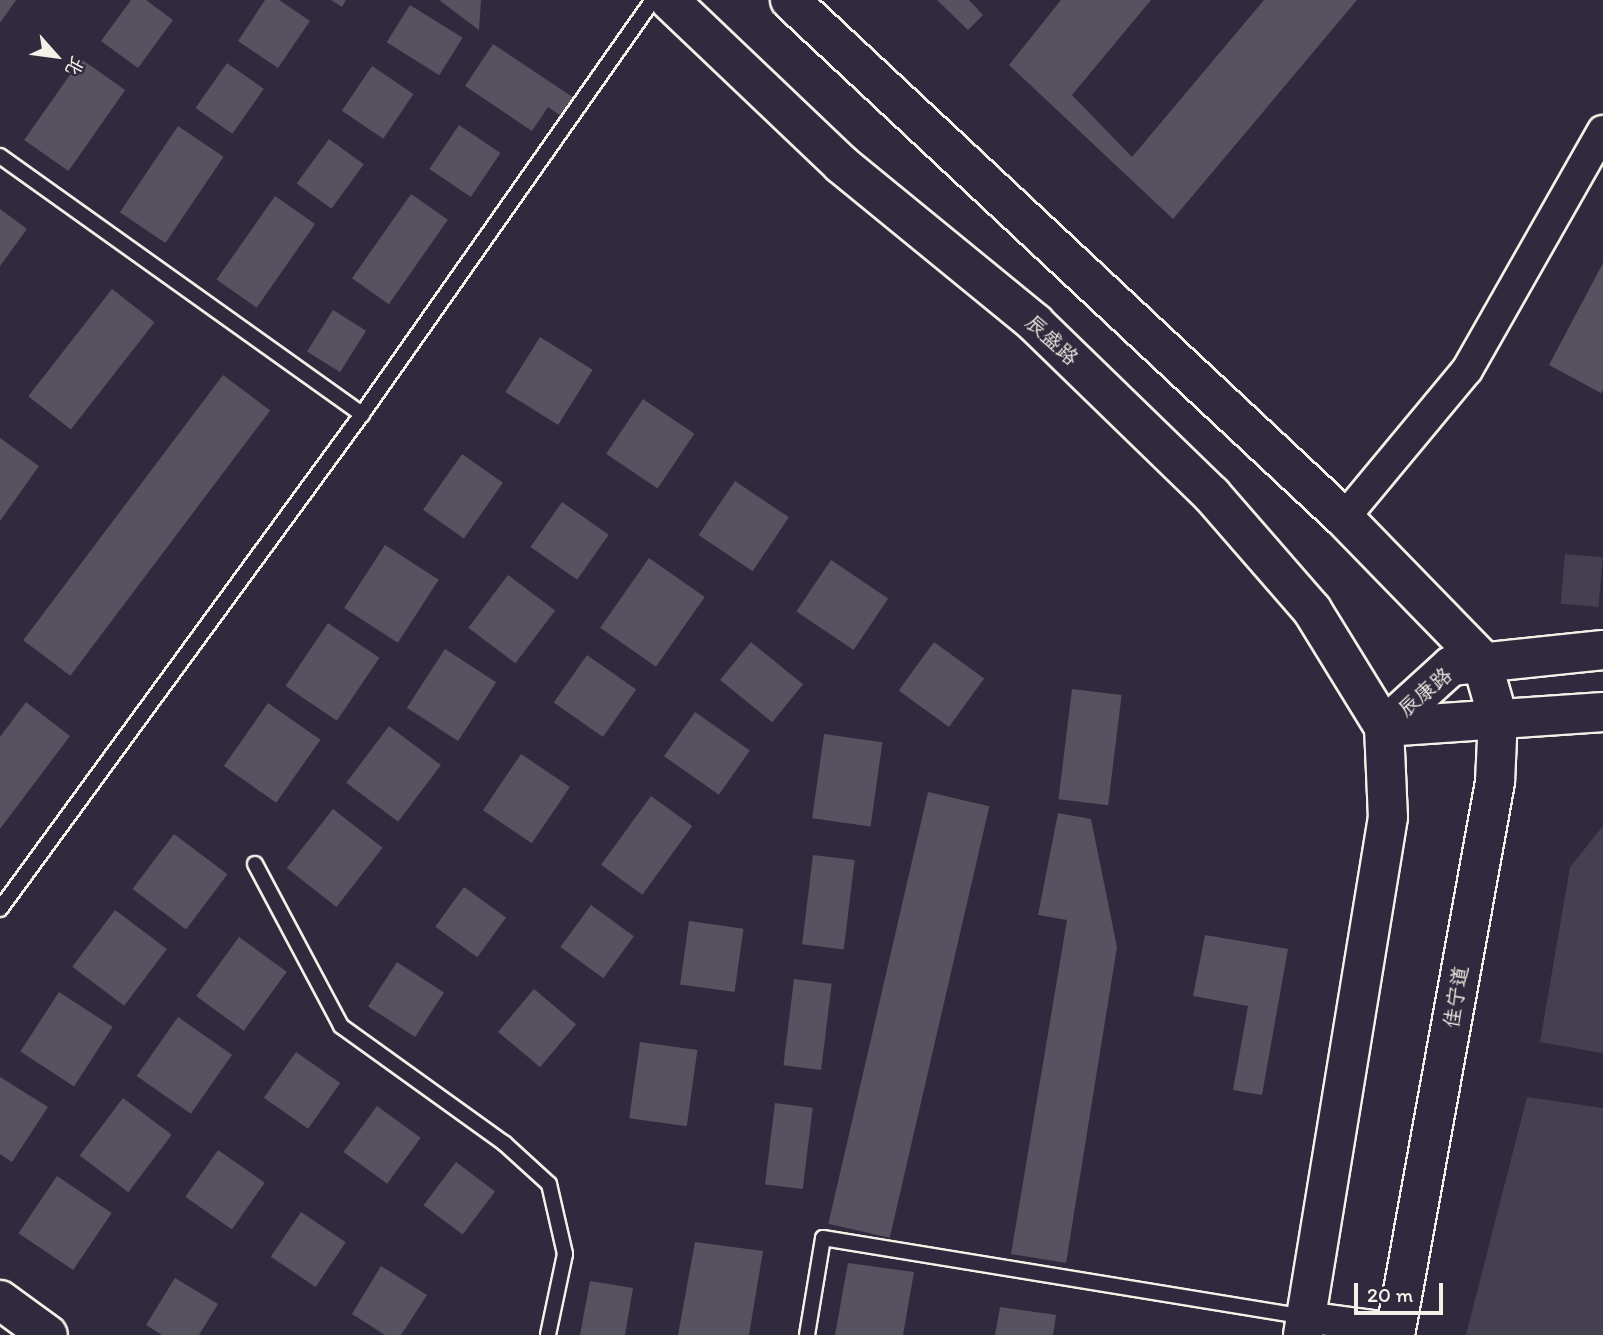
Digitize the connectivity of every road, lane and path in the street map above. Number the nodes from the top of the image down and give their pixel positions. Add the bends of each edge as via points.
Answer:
1 (653, 0) edge
2 (669, 0) edge
3 (790, 0) edge
4 (1603, 131) edge
5 (0, 156) edge
6 (362, 414) junction
7 (1344, 518) junction
8 (1603, 650) edge
9 (1481, 659) junction
10 (1603, 712) edge
11 (1498, 718) junction
12 (1384, 727) junction
13 (255, 864) dead end
14 (0, 909) edge
15 (0, 1300) edge
16 (1304, 1326) edge
17 (1395, 1332) edge
18 (48, 1335) edge
19 (548, 1335) edge
20 (807, 1335) edge

1 - 6 lane
2 - 12 main road, 辰盛路 via 841,164 1035,323 1212,495 1312,610
3 - 7 main road
4 - 7 street via 1467,370
5 - 6 lane
6 - 14 lane
7 - 9 main road
8 - 9 main road, 辰康路
9 - 11 main road, 佳宁道
9 - 12 main road, 辰康路 via 1451,666
10 - 11 main road, 辰康路
11 - 12 main road, 辰康路
11 - 17 main road, 佳宁道 via 1495,782
12 - 16 main road via 1388,817
13 - 19 lane via 341,1026 504,1143 549,1184 565,1254
15 - 18 main road
16 - 17 street
16 - 20 lane via 823,1238

